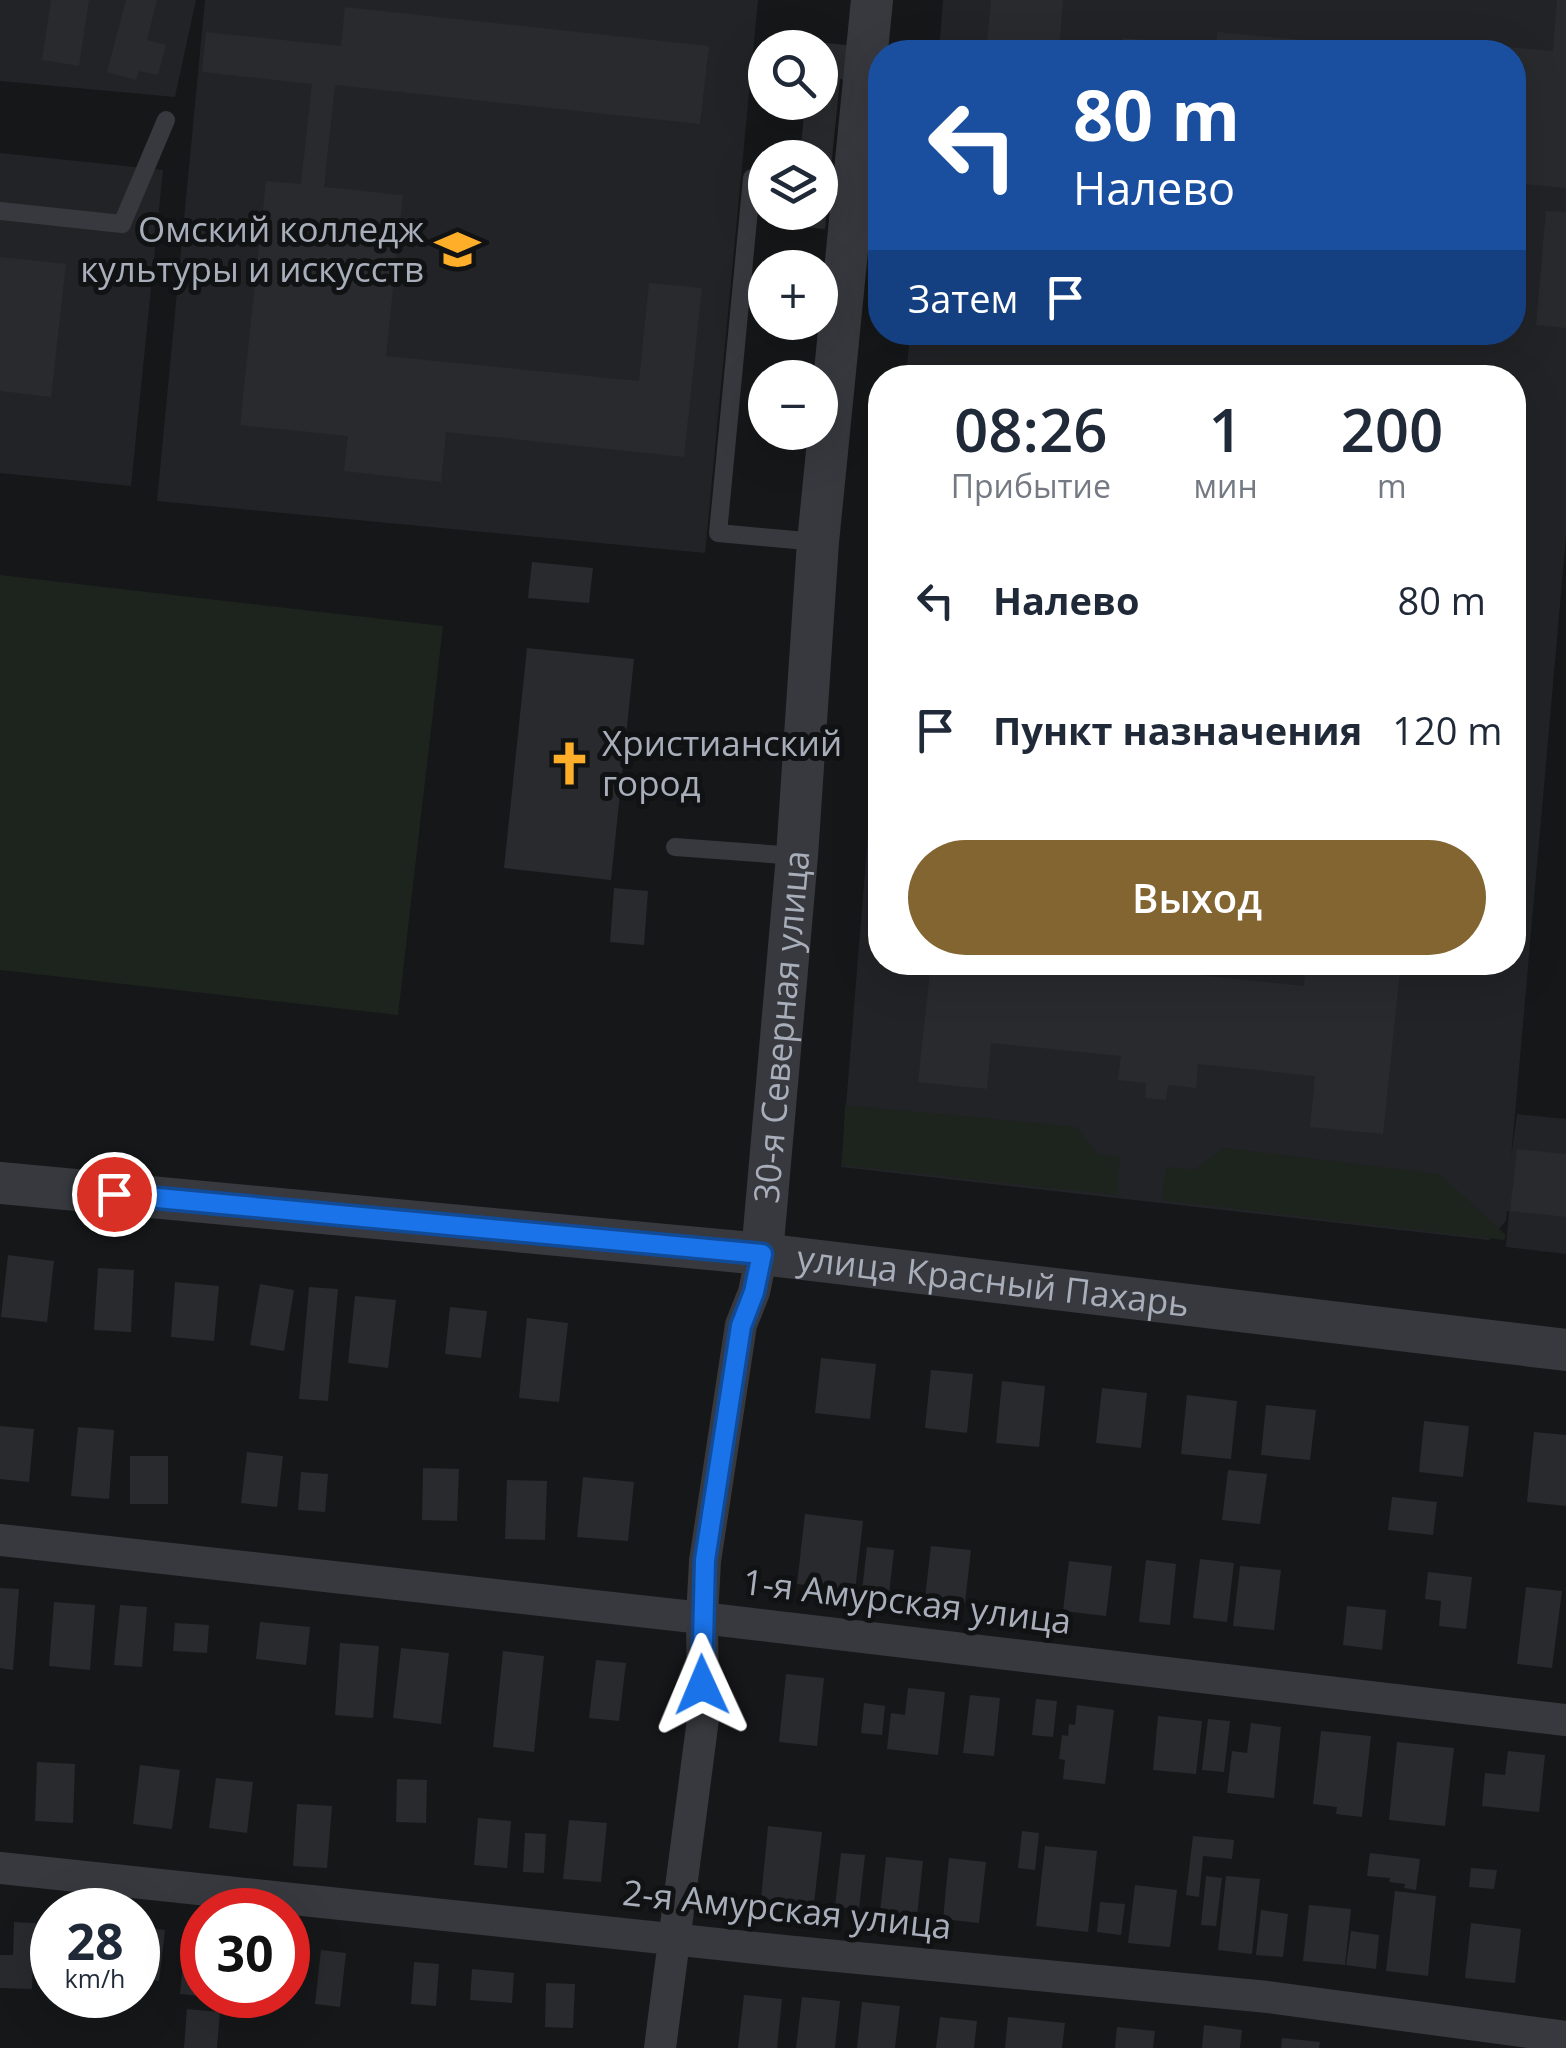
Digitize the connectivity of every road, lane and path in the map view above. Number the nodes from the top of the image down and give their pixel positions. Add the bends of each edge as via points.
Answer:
1 (872, 0) edge
2 (868, 40) edge
3 (868, 40) edge
4 (166, 120) dead end
5 (0, 211) edge
6 (748, 220) edge
7 (818, 542) junction
8 (675, 847) dead end
9 (797, 856) junction
10 (0, 1184) edge
11 (762, 1254) junction
12 (1566, 1350) edge
13 (0, 1540) edge
14 (702, 1618) junction
15 (1566, 1720) edge
16 (0, 1868) edge
17 (674, 1940) junction
18 (1566, 2038) edge
19 (660, 2048) edge

1 - 3 street, 30-я Северная улица
2 - 7 street, 30-я Северная улица
4 - 5 lane via 122,224
6 - 7 lane via 718,533
7 - 9 street, 30-я Северная улица
8 - 9 lane
9 - 11 street, 30-я Северная улица
10 - 11 street, улица Красный Пахарь
11 - 12 street, улица Красный Пахарь
11 - 14 street, 30-я Северная улица via 741,1326
13 - 14 street, 1-я Амурская улица
14 - 15 street, 1-я Амурская улица
14 - 17 street, 30-я Северная улица via 703,1719
16 - 17 street, 2-я Амурская улица
17 - 18 street, 2-я Амурская улица via 1268,1998
17 - 19 street, 30-я Северная улица

